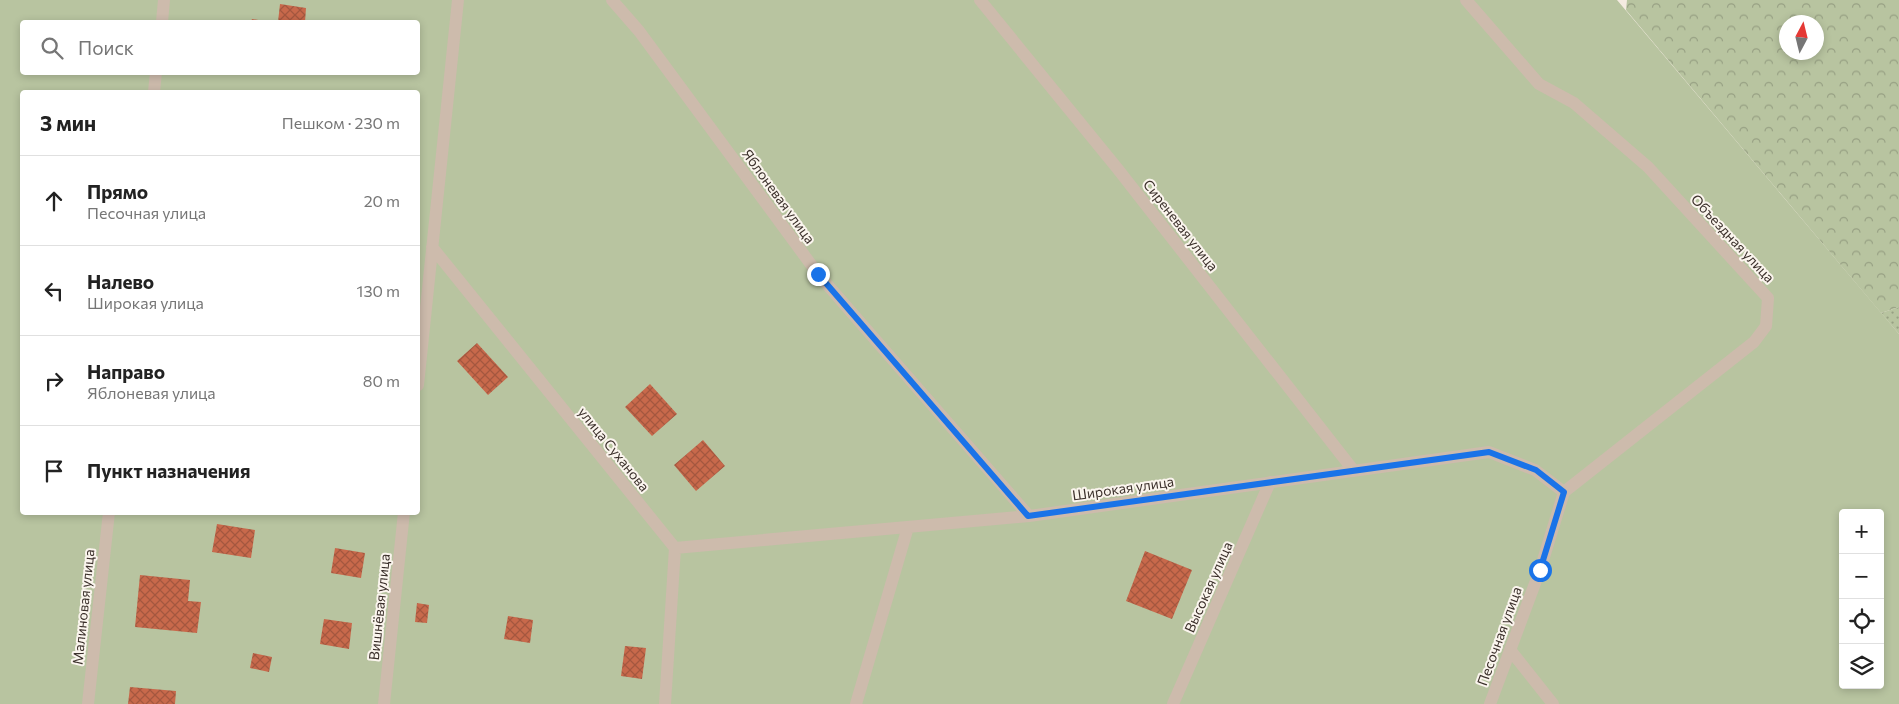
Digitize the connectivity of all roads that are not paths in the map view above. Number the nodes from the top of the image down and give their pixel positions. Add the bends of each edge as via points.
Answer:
1 (164, 0) edge
2 (458, 0) edge
3 (612, 0) edge
4 (980, 0) edge
5 (1466, 0) edge
6 (162, 20) edge
7 (156, 75) edge
8 (154, 90) edge
9 (432, 247) junction
10 (420, 365) edge
11 (1354, 471) junction
12 (1270, 482) junction
13 (1564, 492) junction
14 (108, 515) edge
15 (404, 515) edge
16 (1028, 516) junction
17 (908, 527) junction
18 (675, 548) junction
19 (1511, 651) junction
20 (88, 704) edge
21 (384, 704) edge
22 (665, 704) edge
23 (856, 704) edge
24 (1174, 704) edge
25 (1490, 704) edge
26 (1554, 704) edge

1 - 6 lane
2 - 9 lane
3 - 16 lane, Яблоневая улица via 639,31 818,274
4 - 11 lane, Сиреневая улица via 1117,168
5 - 13 lane, Объездная улица via 1539,84 1574,104 1648,167 1768,298 1766,326 1754,342
7 - 8 lane
9 - 10 lane
9 - 18 lane, улица Суханова
11 - 12 lane, Широкая улица
11 - 13 lane, Широкая улица via 1489,452 1536,470
12 - 16 lane, Широкая улица
12 - 24 lane, Высокая улица
13 - 19 lane, Песочная улица
14 - 20 lane, Малиновая улица
15 - 21 lane, Вишнёвая улица
16 - 17 lane, Широкая улица
17 - 18 lane, Широкая улица
17 - 23 lane
18 - 22 lane
19 - 25 lane, Песочная улица
19 - 26 lane

